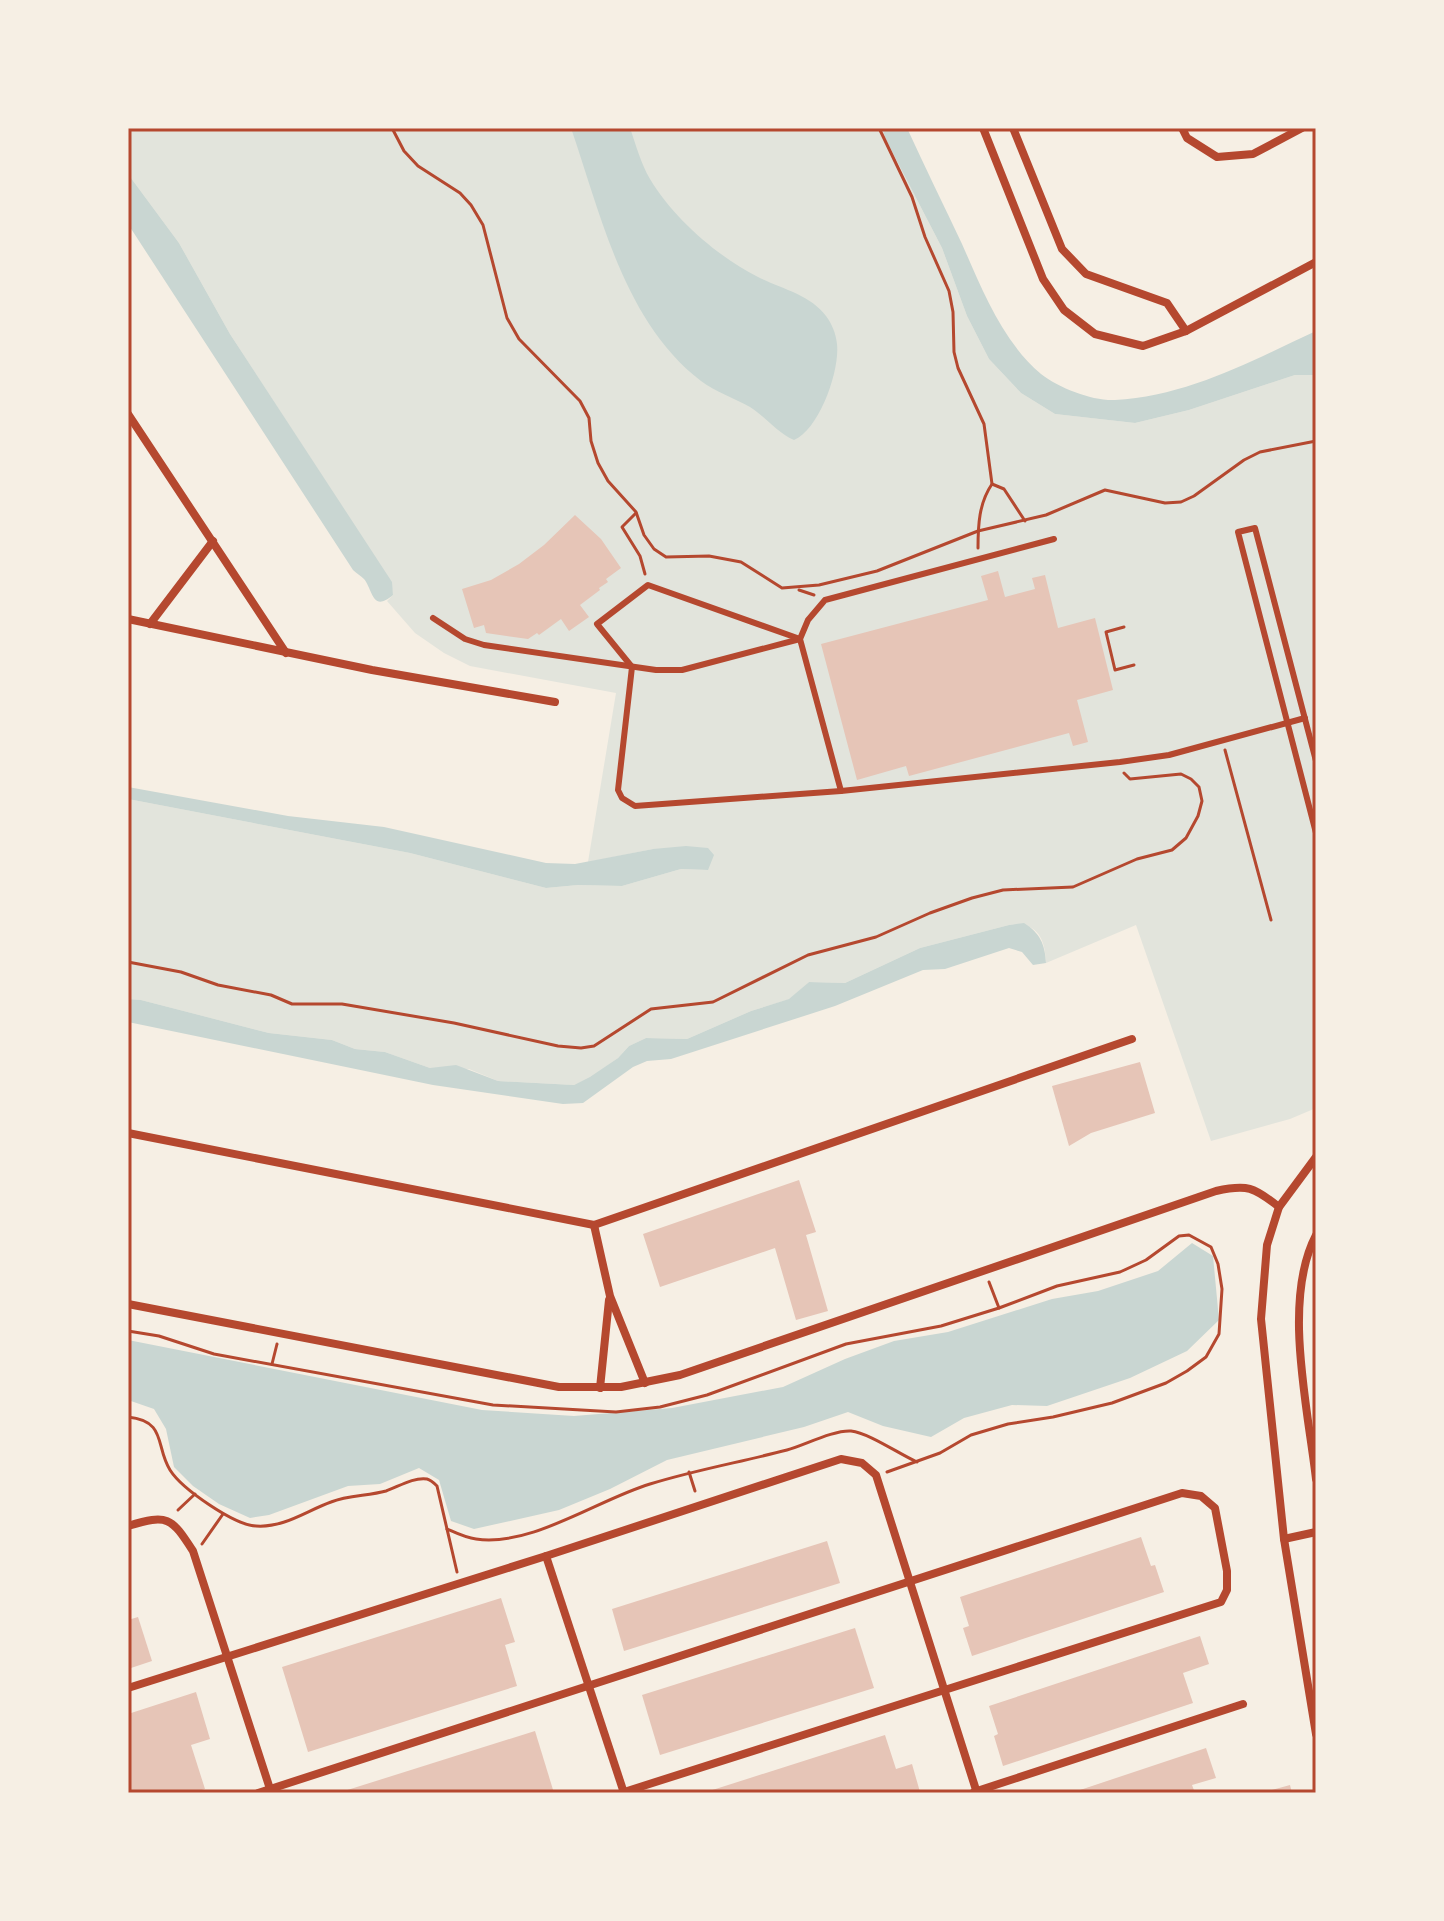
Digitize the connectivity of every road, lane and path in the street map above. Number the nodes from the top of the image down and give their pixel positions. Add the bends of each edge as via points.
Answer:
1 (392, 128) edge
2 (879, 128) edge
3 (983, 128) edge
4 (1013, 128) edge
5 (1182, 128) edge
6 (1302, 128) edge
7 (1316, 262) edge
8 (1186, 331) junction
9 (128, 414) edge
10 (138, 430) junction
11 (128, 432) edge
12 (1316, 441) edge
13 (992, 484) junction
14 (636, 512) junction
15 (1025, 521) junction
16 (978, 531) junction
17 (1054, 539) dead end
18 (213, 541) junction
19 (978, 559) junction
20 (648, 585) junction
21 (795, 588) junction
22 (825, 600) junction
23 (433, 618) dead end
24 (128, 619) edge
25 (150, 624) junction
26 (1124, 627) dead end
27 (800, 639) junction
28 (1111, 652) junction
29 (286, 653) junction
30 (1103, 654) dead end
31 (1134, 665) dead end
32 (632, 667) junction
33 (555, 702) dead end
34 (1305, 718) junction
35 (1287, 723) junction
36 (1222, 741) junction
37 (1316, 761) edge
38 (1120, 762) junction
39 (841, 791) junction
40 (1316, 833) edge
41 (1271, 920) dead end
42 (128, 962) edge
43 (1132, 1039) dead end
44 (128, 1133) edge
45 (1316, 1157) edge
46 (1279, 1207) junction
47 (594, 1225) junction
48 (1316, 1235) edge
49 (985, 1270) junction
50 (610, 1296) junction
51 (128, 1304) edge
52 (999, 1308) junction
53 (128, 1331) edge
54 (280, 1333) junction
55 (272, 1364) junction
56 (645, 1383) junction
57 (600, 1388) junction
58 (128, 1417) edge
59 (917, 1462) junction
60 (689, 1472) junction
61 (876, 1475) junction
62 (1316, 1479) edge
63 (195, 1494) junction
64 (699, 1506) junction
65 (224, 1513) junction
66 (175, 1523) junction
67 (128, 1526) edge
68 (447, 1529) junction
69 (1316, 1532) edge
70 (1284, 1539) junction
71 (193, 1551) junction
72 (546, 1556) junction
73 (910, 1581) junction
74 (460, 1583) junction
75 (226, 1656) junction
76 (588, 1686) junction
77 (128, 1688) edge
78 (944, 1690) junction
79 (1243, 1704) dead end
80 (1316, 1734) edge
81 (271, 1791) edge
82 (258, 1793) edge
83 (623, 1793) edge
84 (975, 1793) edge

1 - 14 path via 418,166 471,205 483,225 507,318 519,339 580,401 598,463
2 - 13 path via 949,291 954,352 984,424
3 - 8 street via 1043,279 1064,310 1095,334 1143,346
4 - 8 street via 1062,249 1086,274 1167,303
5 - 6 street via 1187,138 1217,157 1253,154
7 - 8 street
9 - 10 street
10 - 11 street
10 - 18 street
12 - 15 path via 1260,452 1181,502 1105,490
13 - 15 path via 1004,489
13 - 16 path via 985,493
14 - 20 path via 622,527 640,556
14 - 21 path via 644,535 666,557 726,558 782,588
15 - 16 path
16 - 19 path
16 - 21 path via 877,571
17 - 19 lane
18 - 25 street
18 - 29 street
19 - 22 lane
20 - 27 lane
20 - 32 lane via 597,624
21 - 22 path
22 - 27 lane
23 - 32 lane via 484,645
24 - 25 street
25 - 29 street
26 - 28 path via 1106,632
27 - 32 lane via 682,670
27 - 39 lane
28 - 30 path
28 - 31 path via 1115,670
29 - 33 street
32 - 39 lane via 618,790 635,806
34 - 35 lane
34 - 35 lane via 1255,528 1238,532
34 - 37 lane
35 - 36 lane
35 - 40 lane
36 - 38 lane
36 - 41 path
38 - 39 lane
38 - 42 path via 1130,779 1181,774 1199,787 1198,816 1172,850 1073,887 1003,890 972,898 876,937 808,955 713,1002 651,1009 594,1046 558,1046 342,1004 292,1004
43 - 47 street
44 - 47 street
45 - 46 street
46 - 49 street via 1241,1185
46 - 70 street via 1267,1245 1261,1319
47 - 50 street
48 - 62 street via 1308,1251 1297,1320
49 - 52 path
49 - 56 street
50 - 56 street
50 - 57 street
51 - 54 street
52 - 55 path via 941,1326 846,1344 707,1395 616,1412 493,1405
52 - 59 path via 1135,1266 1172,1240 1189,1235 1215,1254 1223,1303 1219,1334 1206,1357 1166,1383 1112,1403 971,1435
53 - 55 path
54 - 55 path
54 - 57 street via 559,1387
56 - 57 street
58 - 63 path via 155,1429 172,1473
59 - 60 path via 852,1431
59 - 61 path
60 - 64 path
60 - 68 path via 523,1534 486,1540
61 - 64 street via 862,1463 841,1459
61 - 73 street
63 - 65 path
63 - 66 path via 180,1507
64 - 72 street
65 - 68 path via 253,1526 285,1522 335,1500 427,1479 437,1486
65 - 71 path
66 - 67 street via 158,1517
66 - 71 street
68 - 74 path
69 - 70 street
70 - 80 street
71 - 75 street
72 - 74 street
72 - 76 street
73 - 76 street
73 - 78 street
73 - 78 street via 1182,1493 1201,1496 1215,1508 1227,1571 1221,1602
74 - 75 street
75 - 77 street
75 - 81 street
76 - 81 street
76 - 83 street
78 - 83 street
78 - 84 street
79 - 84 street
81 - 82 street

